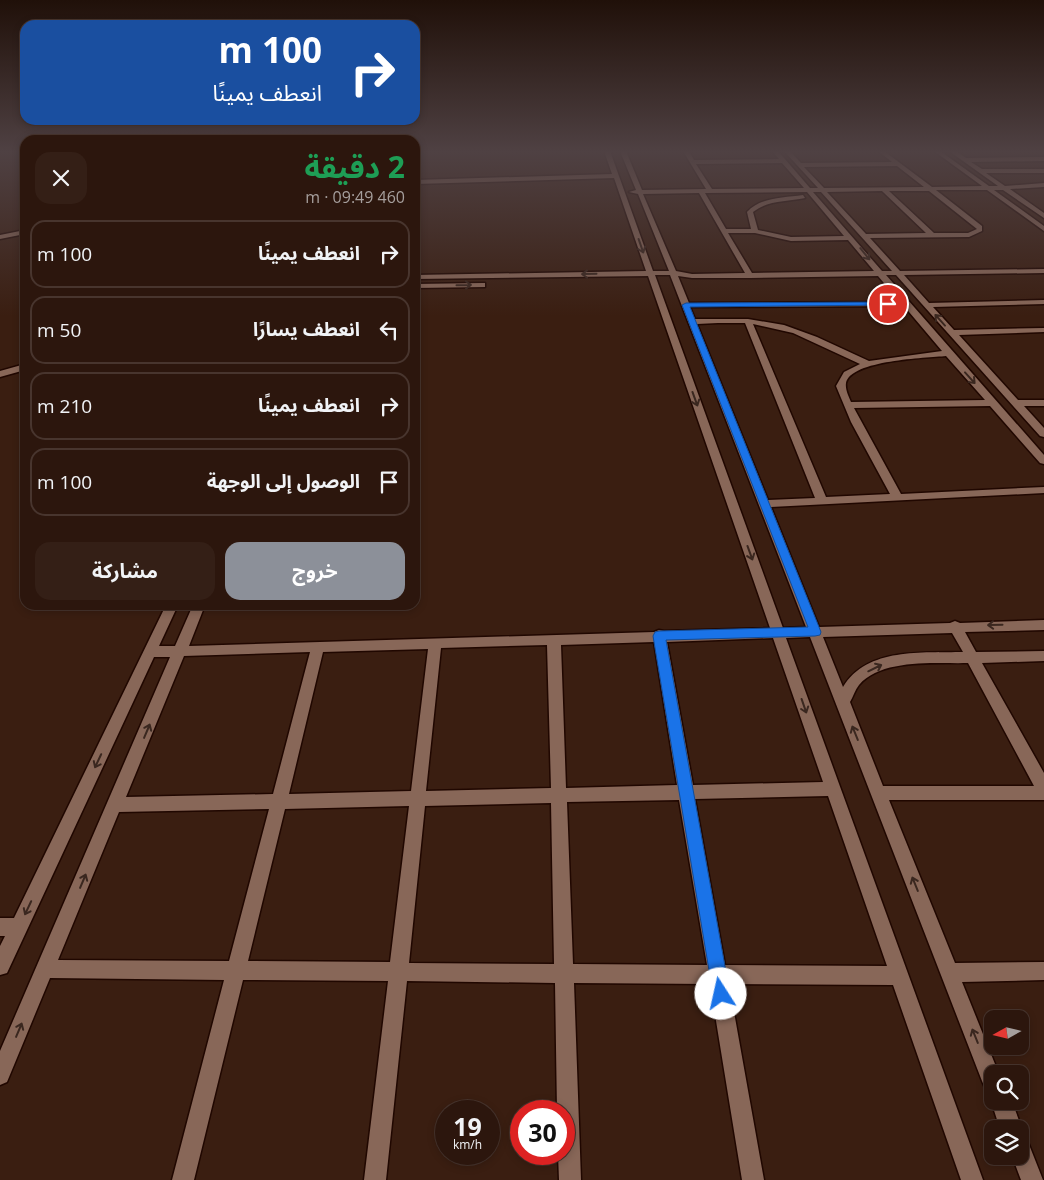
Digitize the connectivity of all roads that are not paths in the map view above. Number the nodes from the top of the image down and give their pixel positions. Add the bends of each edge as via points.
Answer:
1 (627, 206) edge
2 (644, 206) edge
3 (709, 206) edge
4 (757, 206) edge
5 (824, 206) edge
6 (837, 206) edge
7 (901, 206) edge
8 (952, 206) edge
9 (1013, 206) edge
10 (1030, 206) edge
11 (1044, 216) edge
12 (1044, 229) edge
13 (724, 231) junction
14 (755, 231) junction
15 (20, 233) edge
16 (932, 235) junction
17 (864, 236) junction
18 (0, 237) edge
19 (851, 238) junction
20 (1044, 271) edge
21 (898, 273) junction
22 (880, 274) junction
23 (750, 276) junction
24 (420, 277) edge
25 (652, 277) junction
26 (674, 277) junction
27 (420, 286) edge
28 (1044, 302) edge
29 (906, 304) junction
30 (686, 305) junction
31 (926, 305) junction
32 (748, 321) junction
33 (692, 322) junction
34 (1044, 330) edge
35 (952, 333) junction
36 (948, 353) junction
37 (867, 364) junction
38 (20, 368) edge
39 (0, 374) edge
40 (992, 403) junction
41 (1016, 403) junction
42 (1044, 403) edge
43 (848, 405) junction
44 (1044, 434) edge
45 (1044, 461) edge
46 (1044, 490) edge
47 (898, 498) junction
48 (822, 501) junction
49 (764, 504) junction
50 (170, 610) edge
51 (197, 610) edge
52 (1044, 625) edge
53 (955, 626) junction
54 (778, 632) junction
55 (815, 632) junction
56 (659, 636) junction
57 (554, 639) junction
58 (435, 643) junction
59 (318, 647) junction
60 (181, 651) junction
61 (150, 652) junction
62 (1044, 656) edge
63 (972, 658) junction
64 (842, 702) junction
65 (1044, 788) edge
66 (833, 789) junction
67 (686, 793) junction
68 (879, 793) junction
69 (1044, 793) edge
70 (558, 795) junction
71 (417, 798) junction
72 (279, 801) junction
73 (116, 805) junction
74 (0, 927) edge
75 (19, 927) junction
76 (0, 966) edge
77 (45, 969) junction
78 (236, 971) junction
79 (1044, 971) edge
80 (398, 972) junction
81 (950, 973) junction
82 (564, 974) junction
83 (718, 975) junction
84 (899, 976) junction
85 (986, 1065) edge
86 (0, 1075) edge
87 (1026, 1165) edge
88 (184, 1180) edge
89 (375, 1180) edge
90 (570, 1180) edge
91 (753, 1180) edge
92 (972, 1180) edge
93 (1032, 1180) edge

1 -> 25 street
2 - 26 street
3 - 13 street
4 - 14 street via 750,212
5 - 19 street
6 - 17 street
7 - 16 street
8 - 16 street via 980,230 969,235
9 - 12 street
10 - 11 street
13 - 14 street
13 - 23 street
14 - 19 street via 784,238
15 - 18 street
16 - 17 street
17 - 21 street
19 -> 22 street
20 - 21 street
21 - 22 street
21 - 31 street
22 - 23 street
22 - 29 street
23 - 26 street
25 -> 24 street
25 - 26 street
27 -> 25 street
25 -> 54 street
26 - 30 street
28 - 31 street
29 - 30 street
29 - 36 street
30 - 33 street
35 -> 31 street
32 - 33 street
32 - 37 street via 795,330
32 - 48 street
33 - 49 street
34 - 35 street
35 - 41 street
36 - 37 street
36 -> 40 street
37 - 43 street via 853,369 844,377 841,387
38 - 39 street
40 - 43 street
40 - 45 street
41 - 42 street
41 - 44 street
43 - 47 street
46 - 47 street
47 - 48 street
48 - 49 street
49 - 55 street
50 - 61 street
51 - 60 street
52 -> 53 street
53 - 55 street
53 - 63 street
54 - 55 street
54 - 56 street
54 -> 66 street
55 - 64 street
56 - 57 street
56 - 67 street
57 - 58 street
57 - 70 street
58 - 59 street
58 - 71 street
59 - 60 street
59 - 72 street
60 - 61 street
73 -> 60 street
61 -> 75 street
62 - 63 street
64 -> 63 street via 855,680 878,665 907,659
63 - 65 street
68 -> 64 street
66 - 67 street
66 - 84 street
67 - 70 street
67 - 83 street
68 - 69 street
81 -> 68 street
70 - 71 street
70 - 82 street
71 - 72 street
71 - 80 street
72 - 73 street
72 - 78 street
77 -> 73 street
74 - 75 street
75 - 76 street
77 - 78 street
86 -> 77 street
78 - 80 street
78 - 88 street
79 - 81 street
80 - 82 street
80 - 89 street
85 -> 81 street
82 - 83 street
82 - 90 street
83 - 84 street
83 - 91 street
84 - 92 street
87 - 93 street

